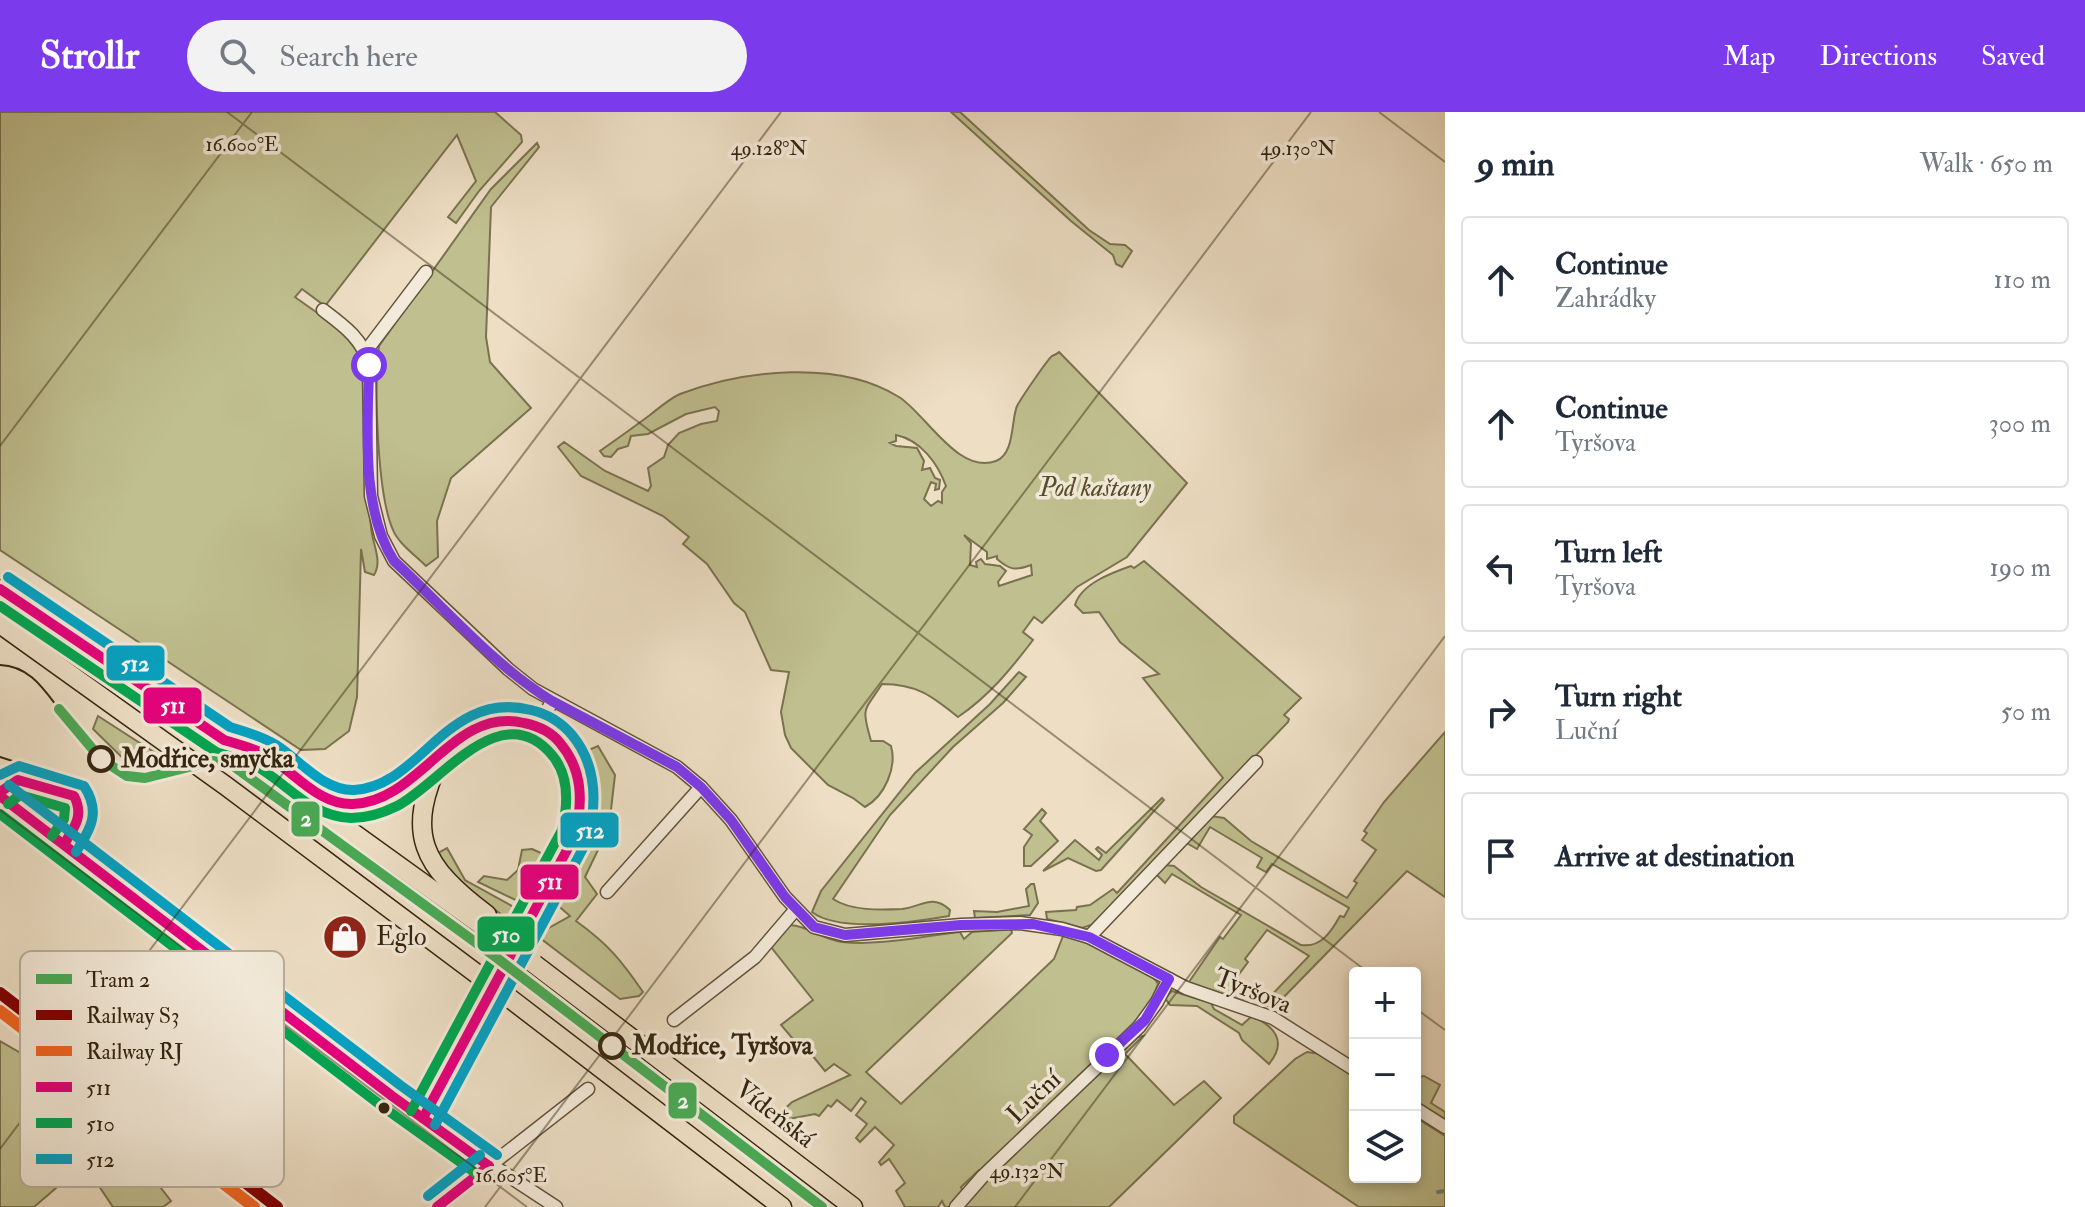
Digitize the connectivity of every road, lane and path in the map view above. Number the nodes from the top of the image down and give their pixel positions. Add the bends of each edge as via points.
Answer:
1 (426, 272) dead end
2 (323, 310) dead end
3 (366, 351) junction
4 (0, 589) edge
5 (0, 624) edge
6 (552, 701) junction
7 (539, 727) junction
8 (224, 740) junction
9 (443, 752) junction
10 (1256, 762) dead end
11 (701, 787) junction
12 (0, 796) edge
13 (607, 892) dead end
14 (796, 909) junction
15 (1089, 937) junction
16 (509, 938) junction
17 (204, 951) edge
18 (1169, 979) junction
19 (284, 1012) edge
20 (674, 1020) dead end
21 (1349, 1066) edge
22 (588, 1089) dead end
23 (1420, 1111) edge
24 (423, 1118) junction
25 (1445, 1127) edge
26 (489, 1166) junction
27 (437, 1207) edge
28 (556, 1207) edge
29 (782, 1207) edge
30 (853, 1207) edge
31 (956, 1207) edge

1 - 3 street
2 - 3 street
3 - 6 street, Tyršova via 371,496 394,561 508,669
4 - 8 highway, Vídeňská
5 - 29 highway, bridge via 226,786
6 - 7 street
6 - 11 street, Tyršova via 677,767
7 - 9 street via 518,721 492,723
7 - 24 street via 561,743 574,762 582,788 579,823 564,860
8 - 9 highway via 260,752 340,804 385,797
8 - 16 highway, Vídeňská
9 - 16 highway via 424,799 428,851 451,886
10 - 15 street
11 - 13 street
11 - 14 street, Tyršova
12 - 17 street
14 - 15 street, Tyršova via 814,927 845,935 1020,923
14 - 20 street via 755,957
15 - 18 street, Tyršova
16 - 30 highway, Vídeňská via 554,979
18 - 21 street, Tyršova via 1273,1018
18 - 31 street, Luční via 1139,1027
19 - 24 street
22 - 26 street
23 - 25 street
24 - 26 street
26 - 27 street
26 - 28 street

